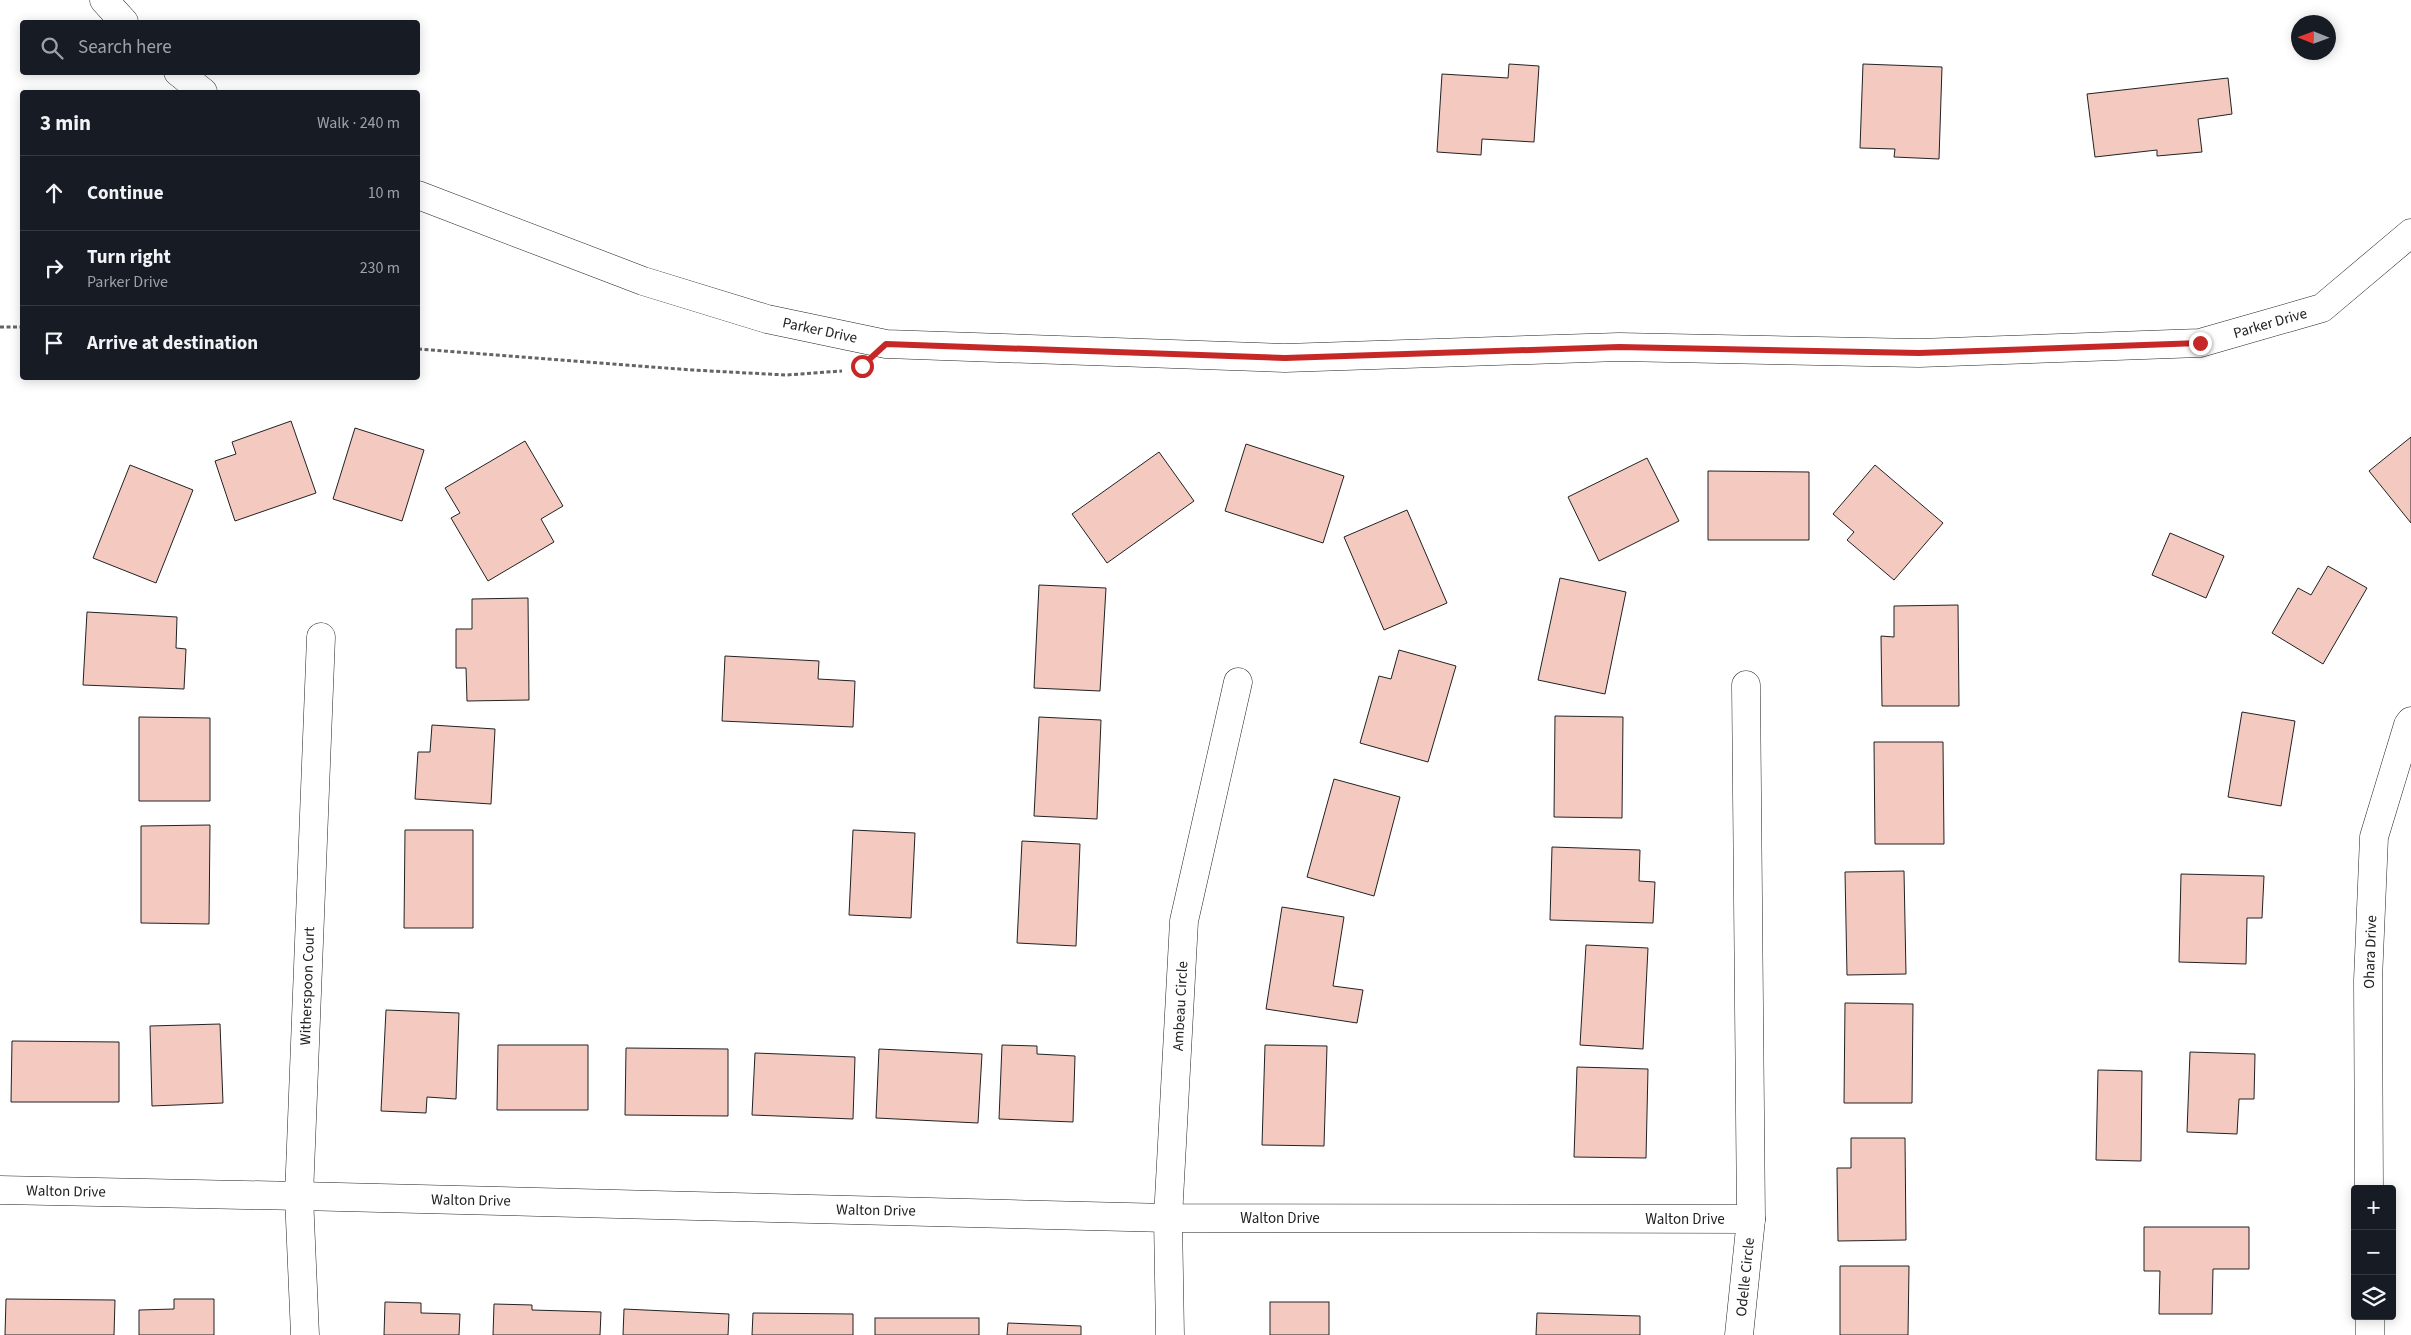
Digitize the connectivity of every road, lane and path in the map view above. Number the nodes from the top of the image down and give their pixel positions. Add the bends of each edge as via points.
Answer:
1 (104, 0) edge
2 (122, 20) edge
3 (182, 75) edge
4 (200, 90) edge
5 (420, 196) edge
6 (2411, 233) edge
7 (0, 327) edge
8 (20, 327) edge
9 (420, 349) edge
10 (843, 371) dead end
11 (321, 637) dead end
12 (1238, 682) dead end
13 (1746, 685) dead end
14 (2411, 721) edge
15 (2369, 1185) edge
16 (0, 1190) edge
17 (298, 1196) junction
18 (1168, 1218) junction
19 (1751, 1219) junction
20 (2370, 1320) edge
21 (305, 1335) edge
22 (1170, 1335) edge
23 (1740, 1335) edge
24 (2370, 1335) edge

1 - 2 street
3 - 4 street
5 - 6 street, Parker Drive via 643,281 767,319 886,344 1285,358 1619,347 1919,353 2200,343 2322,308
7 - 8 path
9 - 10 path via 786,375
11 - 17 street, Witherspoon Court
12 - 18 street, Ambeau Circle via 1184,921
13 - 19 street, Odelle Circle
14 - 15 street, Ohara Drive via 2374,838 2368,980
16 - 17 street, Walton Drive
17 - 18 street, Walton Drive
17 - 21 street, Witherspoon Court
18 - 19 street, Walton Drive
18 - 22 street, Ambeau Circle
19 - 23 street, Odelle Circle
20 - 24 street

